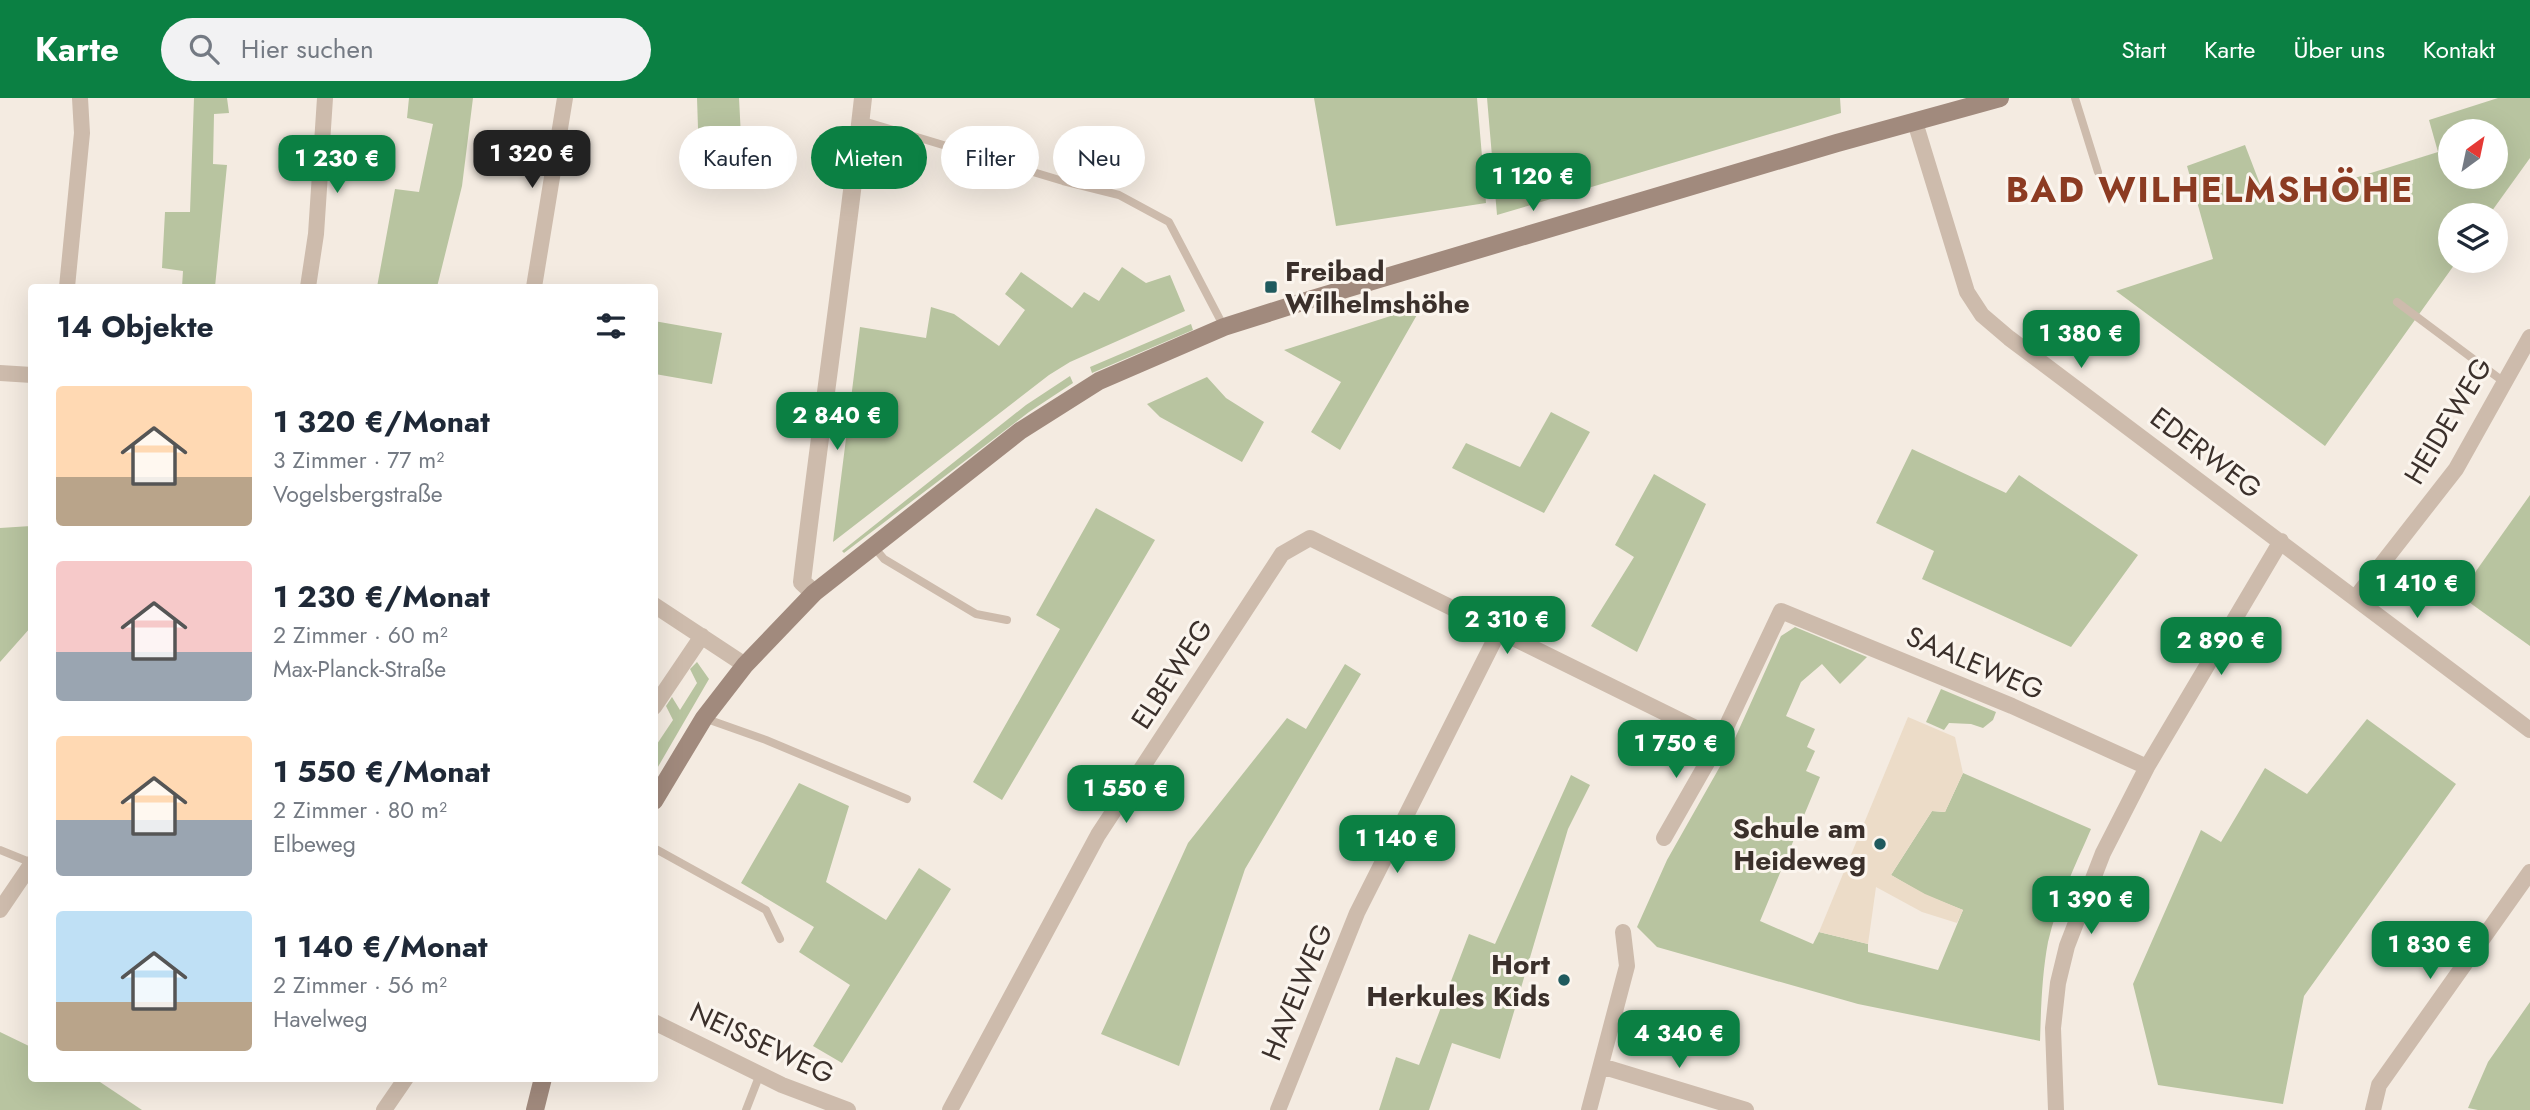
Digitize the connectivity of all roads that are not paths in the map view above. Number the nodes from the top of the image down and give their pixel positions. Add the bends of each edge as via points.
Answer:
1 (80, 98) edge
2 (325, 98) edge
3 (565, 98) edge
4 (863, 98) edge
5 (2000, 98) edge
6 (2075, 98) edge
7 (860, 120) junction
8 (1915, 122) junction
9 (2098, 172) dead end
10 (67, 284) edge
11 (308, 284) edge
12 (534, 284) edge
13 (2397, 302) dead end
14 (1224, 327) junction
15 (2530, 337) edge
16 (0, 373) edge
17 (28, 375) edge
18 (2504, 382) junction
19 (2281, 541) junction
20 (873, 546) junction
21 (814, 593) junction
22 (2356, 597) junction
23 (658, 608) edge
24 (1007, 620) dead end
25 (1499, 631) junction
26 (702, 636) junction
27 (745, 665) junction
28 (658, 701) edge
29 (704, 718) junction
30 (2530, 730) edge
31 (1720, 740) junction
32 (2147, 767) junction
33 (658, 794) edge
34 (907, 799) dead end
35 (1664, 838) dead end
36 (0, 850) edge
37 (658, 850) edge
38 (28, 861) edge
39 (28, 869) edge
40 (2530, 872) edge
41 (0, 910) edge
42 (1623, 932) dead end
43 (780, 939) dead end
44 (658, 1024) edge
45 (1601, 1066) junction
46 (760, 1074) junction
47 (403, 1082) edge
48 (542, 1082) edge
49 (384, 1110) edge
50 (535, 1110) edge
51 (746, 1110) edge
52 (848, 1110) edge
53 (950, 1110) edge
54 (1278, 1110) edge
55 (1589, 1110) edge
56 (1746, 1110) edge
57 (2056, 1110) edge
58 (2374, 1110) edge

1 - 10 street via 82,133
2 - 11 street via 316,234
3 - 12 street
4 - 7 street
5 - 8 main road
6 - 9 lane
7 - 14 lane via 1119,195 1169,222
7 - 21 street via 802,582
8 - 14 main road
8 - 19 street, EDERWEG via 1967,292 1982,315
13 - 18 lane
14 - 20 main road via 1079,393 1020,431
15 - 18 street, HEIDEWEG
16 - 17 street
18 - 22 street, HEIDEWEG via 2456,470
19 - 22 street, EDERWEG
19 - 32 street
20 - 21 main road
20 - 24 lane via 884,559 976,614
21 - 27 main road
22 - 30 street, EDERWEG
23 - 26 street
25 - 31 street
25 - 53 street, ELBEWEG via 1310,538 1282,554 1098,835
25 - 54 street, HAVELWEG via 1357,913
26 - 27 street
26 - 28 street
27 - 29 main road
29 - 33 main road
29 - 34 lane
31 - 32 street, SAALEWEG via 1781,611
31 - 35 street
32 - 57 street via 2103,853 2067,946 2053,1028
36 - 38 lane
37 - 43 lane via 766,910
39 - 41 street
40 - 58 street via 2379,1085
42 - 45 street via 1627,966
44 - 46 street, NEISSEWEG
45 - 55 street
45 - 56 street
46 - 51 lane
46 - 52 street, NEISSEWEG
47 - 49 street
48 - 50 main road

